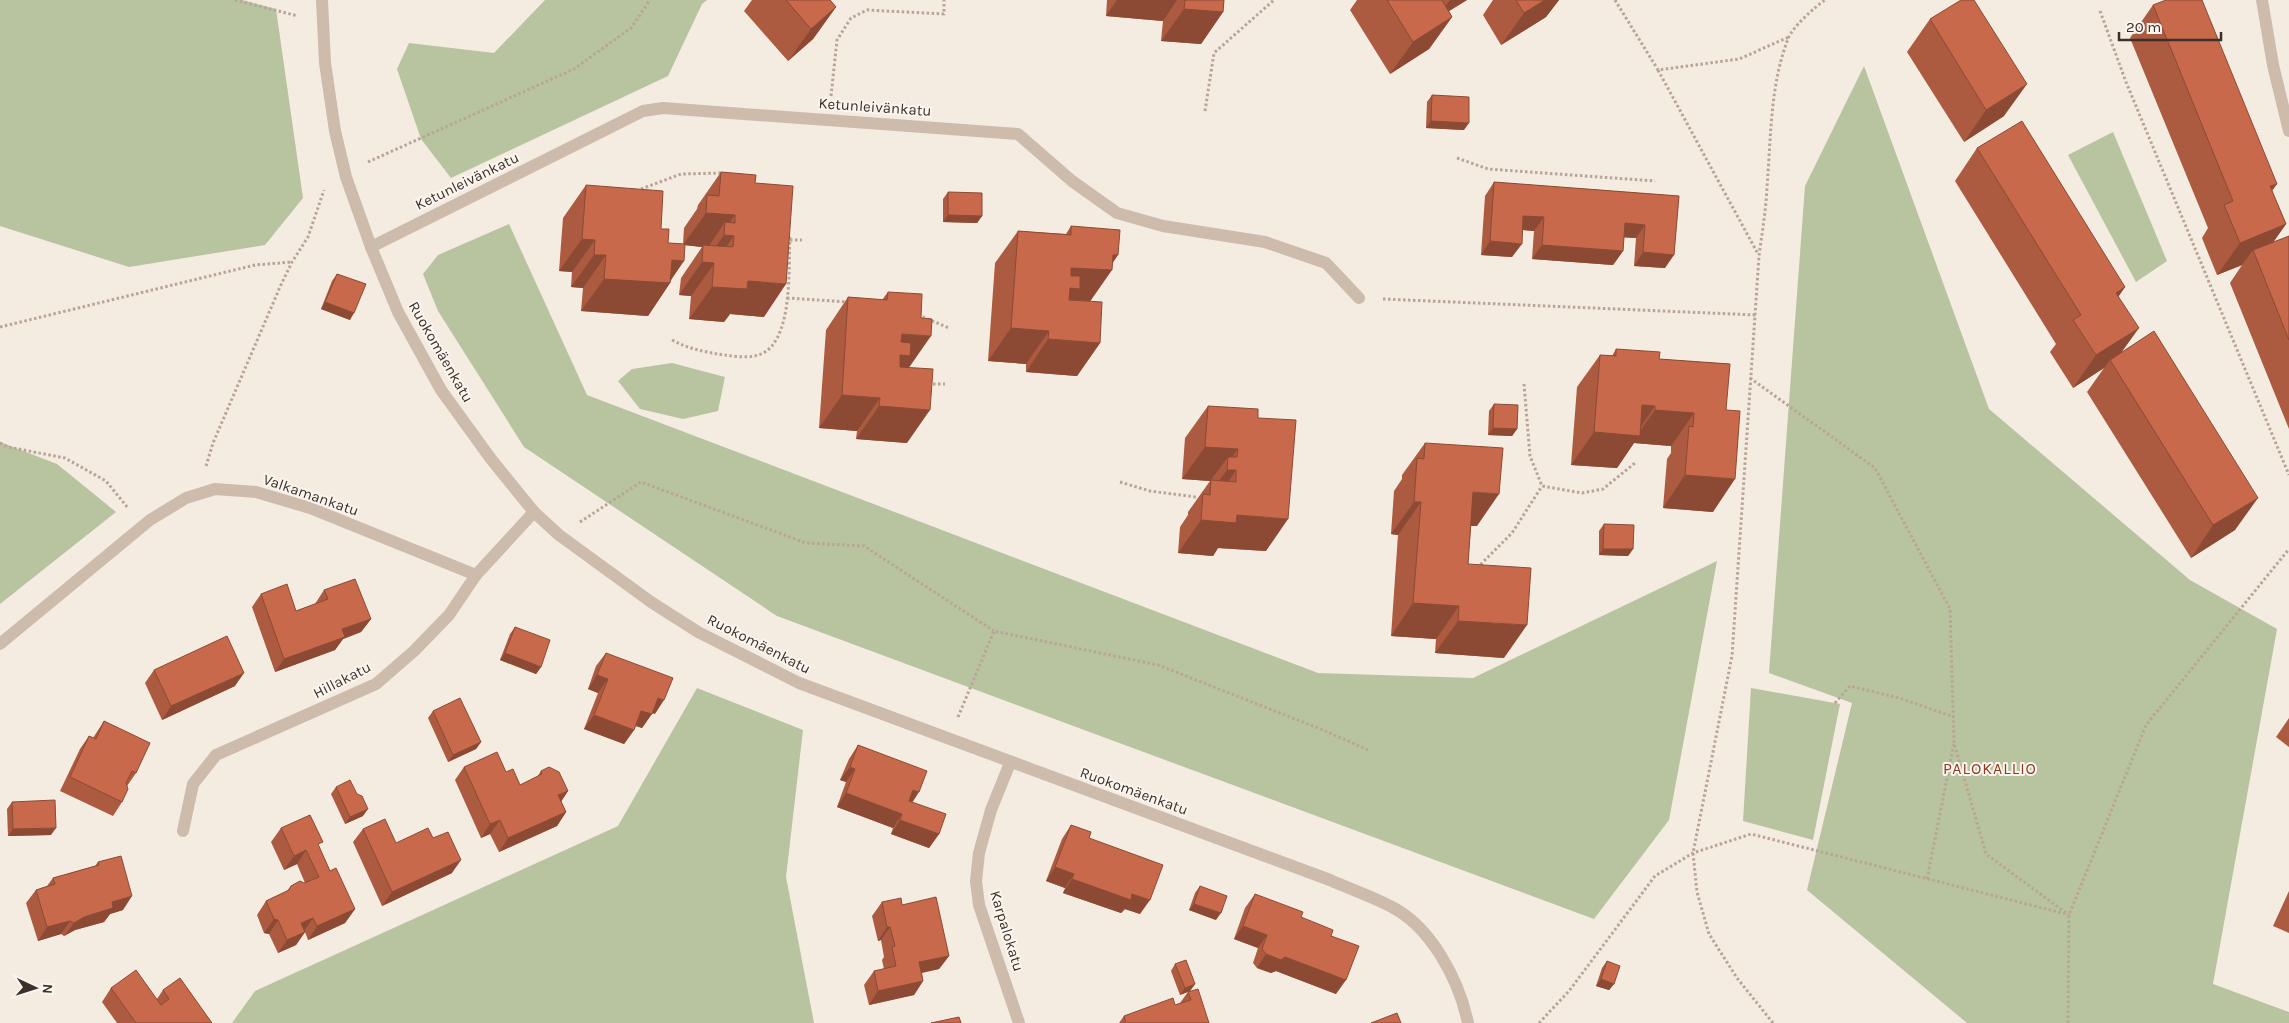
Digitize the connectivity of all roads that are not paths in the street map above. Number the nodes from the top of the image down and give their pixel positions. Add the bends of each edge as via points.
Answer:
1 (322, 0) edge
2 (2262, 0) edge
3 (2289, 131) edge
4 (371, 247) junction
5 (1359, 298) road end
6 (534, 512) junction
7 (476, 575) junction
8 (0, 644) edge
9 (1010, 763) junction
10 (183, 831) dead end
11 (1019, 1023) edge
12 (1468, 1023) edge

1 - 4 street, Ruokomäenkatu via 325,63 335,131 346,177
2 - 3 street
4 - 5 street, Ketunleivänkatu via 643,111 663,108 1018,134 1072,181 1117,214 1163,226 1265,242 1326,263
4 - 6 street, Ruokomäenkatu via 398,312 441,390
6 - 7 street, Hillakatu
6 - 9 street, Ruokomäenkatu via 559,535 651,602 745,657 799,683
7 - 8 street, Valkamankatu via 310,508 267,495 235,490 202,492 186,498 142,526
7 - 10 street, Hillakatu via 449,616 376,684 216,755 193,784
9 - 11 street, Karpalokatu via 988,818 976,881 979,905
9 - 12 street, Ruokomäenkatu via 1330,880 1391,906 1418,925 1436,950 1455,981

